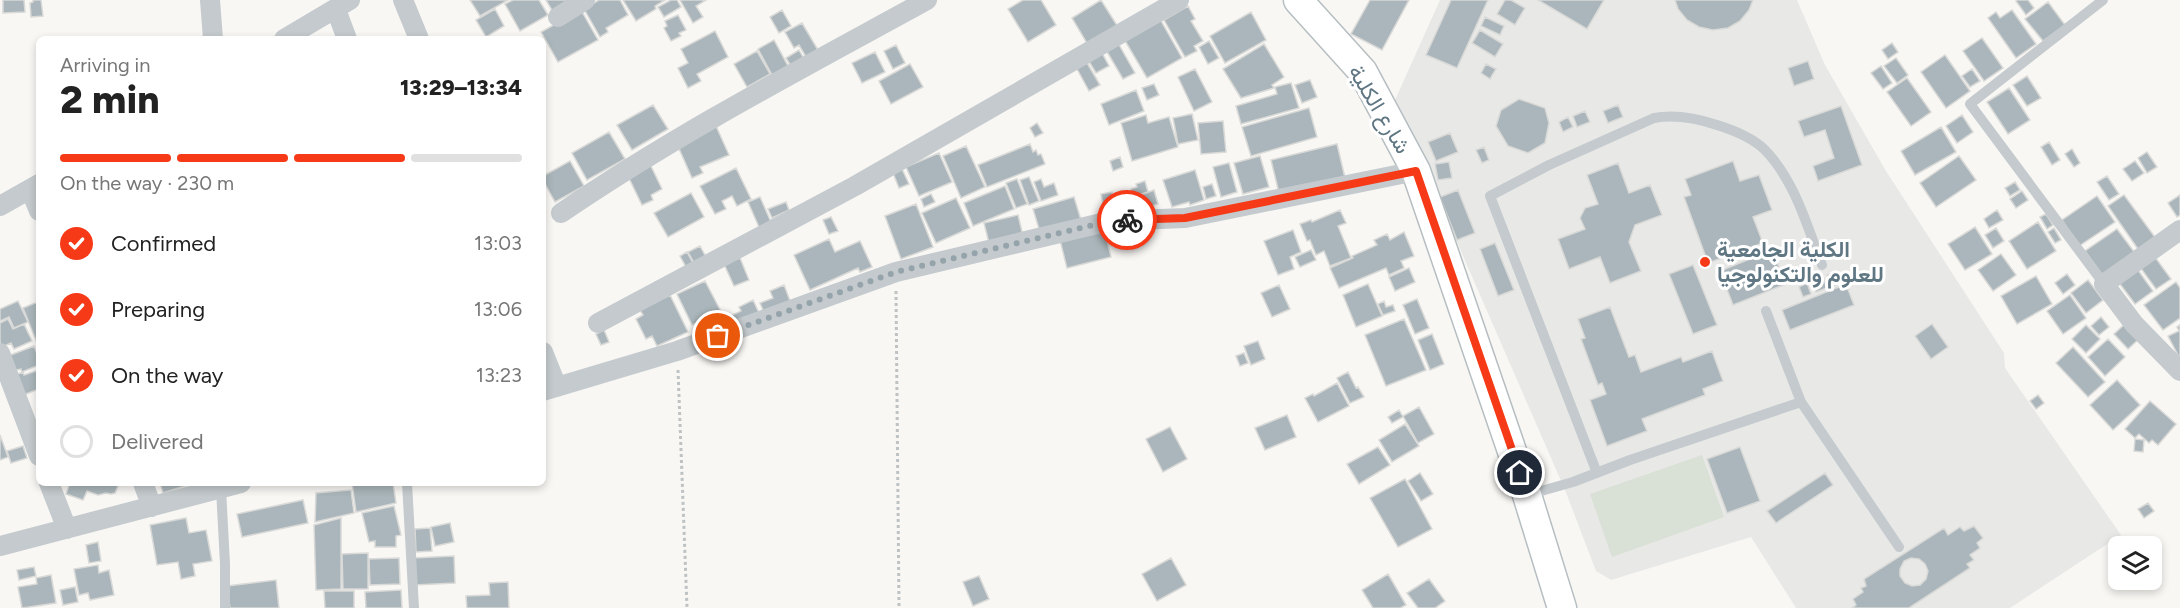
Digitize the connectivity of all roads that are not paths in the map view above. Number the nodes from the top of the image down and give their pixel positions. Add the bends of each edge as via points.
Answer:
1 (210, 0) edge
2 (350, 0) edge
3 (403, 0) edge
4 (585, 0) edge
5 (927, 0) edge
6 (1179, 0) edge
7 (1298, 0) edge
8 (2103, 0) edge
9 (333, 10) junction
10 (558, 17) dead end
11 (213, 36) edge
12 (289, 36) edge
13 (346, 36) edge
14 (418, 36) edge
15 (1416, 171) junction
16 (35, 186) edge
17 (0, 206) edge
18 (561, 213) dead end
19 (2180, 230) edge
20 (1822, 265) dead end
21 (2104, 284) junction
22 (1766, 311) dead end
23 (598, 323) dead end
24 (0, 353) edge
25 (546, 368) edge
26 (2180, 371) edge
27 (550, 389) edge
28 (1802, 402) junction
29 (36, 448) edge
30 (1597, 474) junction
31 (50, 486) edge
32 (144, 486) edge
33 (231, 486) edge
34 (407, 486) edge
35 (221, 489) junction
36 (1527, 495) junction
37 (152, 507) junction
38 (67, 529) junction
39 (0, 546) edge
40 (1899, 547) dead end
41 (225, 608) edge
42 (414, 608) edge
43 (1562, 608) edge

1 - 11 street
2 - 9 street
3 - 14 street
4 - 10 street
5 - 18 street via 728,109
6 - 23 street via 855,186
7 - 15 street, شارع الكلية via 1363,72
8 - 21 lane via 1970,104
9 - 12 street
9 - 13 street
15 - 27 street via 1185,218 1110,221 896,272 677,351
15 - 36 street, شارع الكلية
16 - 17 street
19 - 21 street
20 - 30 lane via 1785,176 1764,149 1736,131 1699,119 1670,115 1654,118 1490,196
21 - 26 street via 2134,324
22 - 28 lane
24 - 29 street
25 - 27 street
28 - 30 lane
28 - 40 lane
30 - 36 lane
31 - 38 street
32 - 37 street
33 - 35 street
34 - 42 lane
35 - 37 street
35 - 41 lane
36 - 43 street, شارع الكلية
37 - 38 street
38 - 39 street

